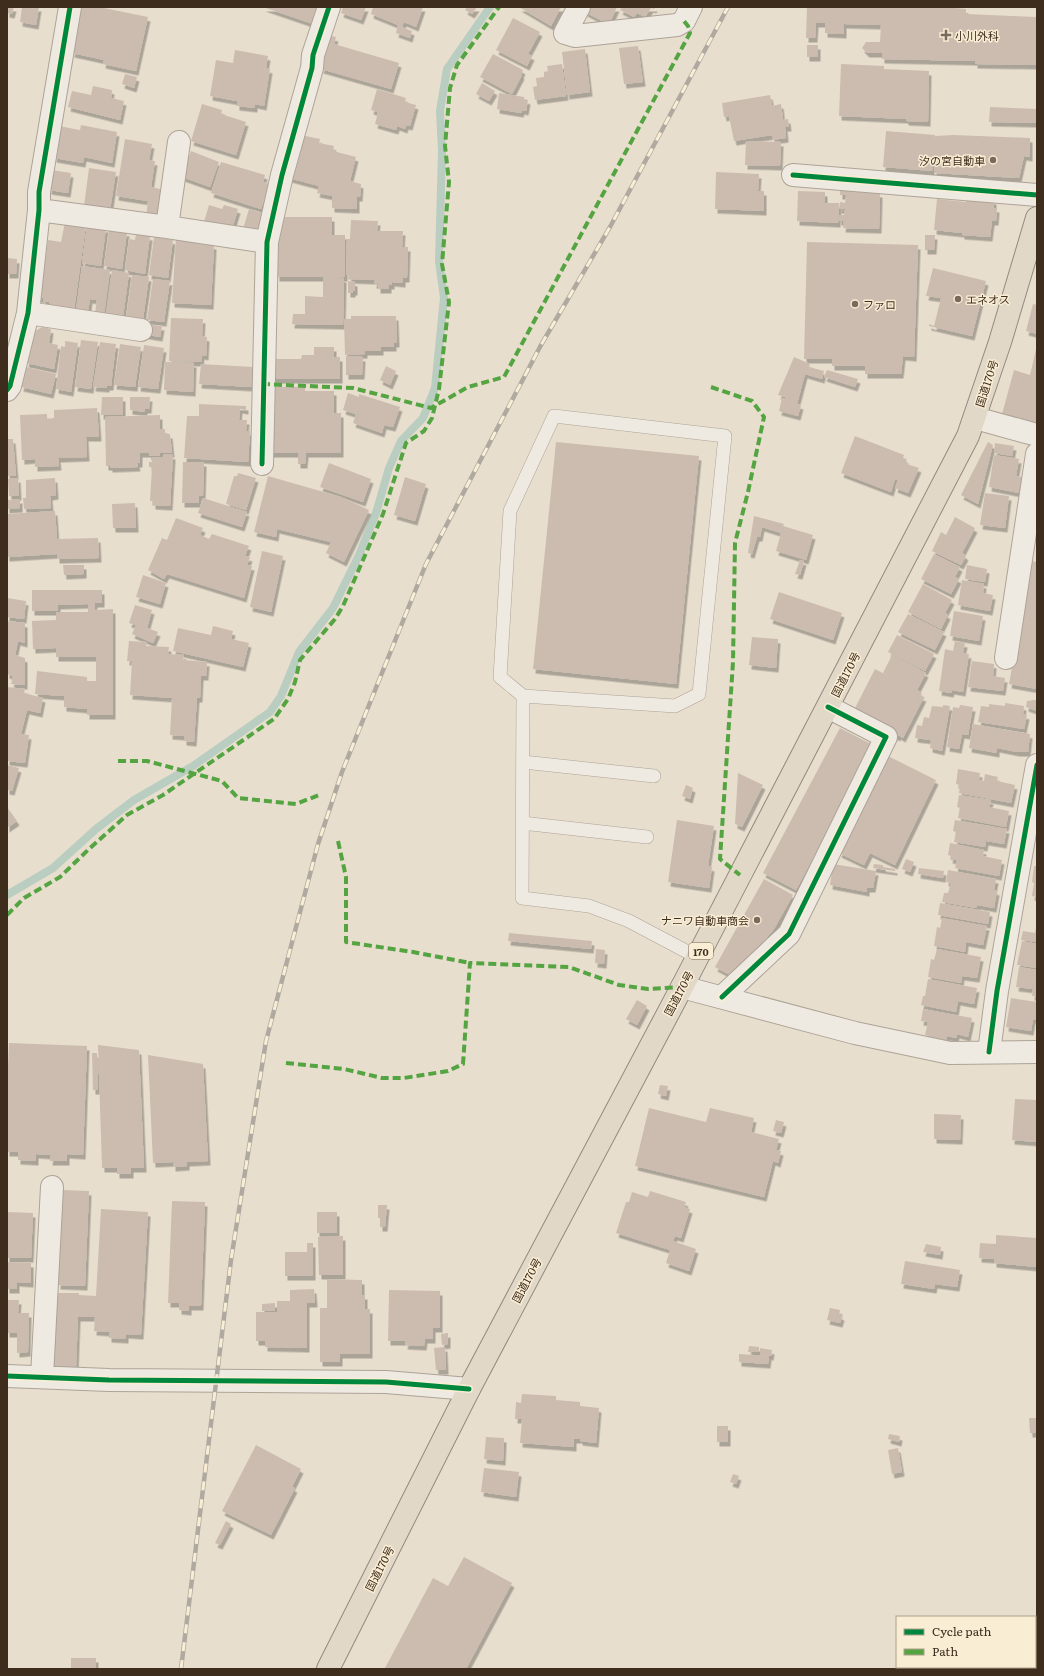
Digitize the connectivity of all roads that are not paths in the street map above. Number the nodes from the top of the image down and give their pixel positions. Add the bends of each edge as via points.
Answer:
1 (70, 7) edge
2 (329, 7) edge
3 (579, 7) edge
4 (691, 7) edge
5 (179, 142) dead end
6 (793, 175) dead end
7 (1037, 195) edge
8 (39, 210) junction
9 (1037, 218) edge
10 (168, 227) junction
11 (267, 242) junction
12 (28, 313) junction
13 (141, 330) dead end
14 (7, 390) edge
15 (975, 418) junction
16 (1037, 436) edge
17 (1037, 454) edge
18 (262, 464) dead end
19 (1006, 658) dead end
20 (523, 696) junction
21 (828, 707) junction
22 (523, 762) junction
23 (1037, 766) edge
24 (654, 776) dead end
25 (522, 823) junction
26 (647, 837) dead end
27 (698, 957) junction
28 (682, 987) junction
29 (722, 997) junction
30 (1032, 1048) edge
31 (988, 1052) junction
32 (52, 1187) dead end
33 (7, 1376) edge
34 (42, 1377) junction
35 (469, 1389) junction
36 (328, 1669) edge

1 - 8 street via 39,192
2 - 11 street via 313,55 312,68 282,175
3 - 4 street via 565,33 575,36 677,25 684,21
5 - 10 street
6 - 7 street
8 - 10 street
8 - 12 street
9 - 15 highway, 国道170号 / 170
10 - 11 street
11 - 18 street
12 - 13 street
12 - 14 street
15 - 16 street
15 - 21 highway, 国道170号 / 170
17 - 19 street
20 - 20 lane via 500,677 510,511 554,416 725,436 699,694 675,706
20 - 22 lane
21 - 27 highway, 国道170号 / 170
21 - 29 street via 886,737 789,934
22 - 24 lane
22 - 25 lane
23 - 31 street
25 - 26 lane
25 - 27 lane via 522,898 589,906 629,921
27 - 28 highway, 国道170号 / 170
28 - 29 street
28 - 35 highway, 国道170号 / 170
29 - 31 street via 855,1034 950,1053
30 - 31 street
32 - 34 street
33 - 34 street
34 - 35 street via 110,1380 386,1382
35 - 36 highway, 国道170号 / 170

